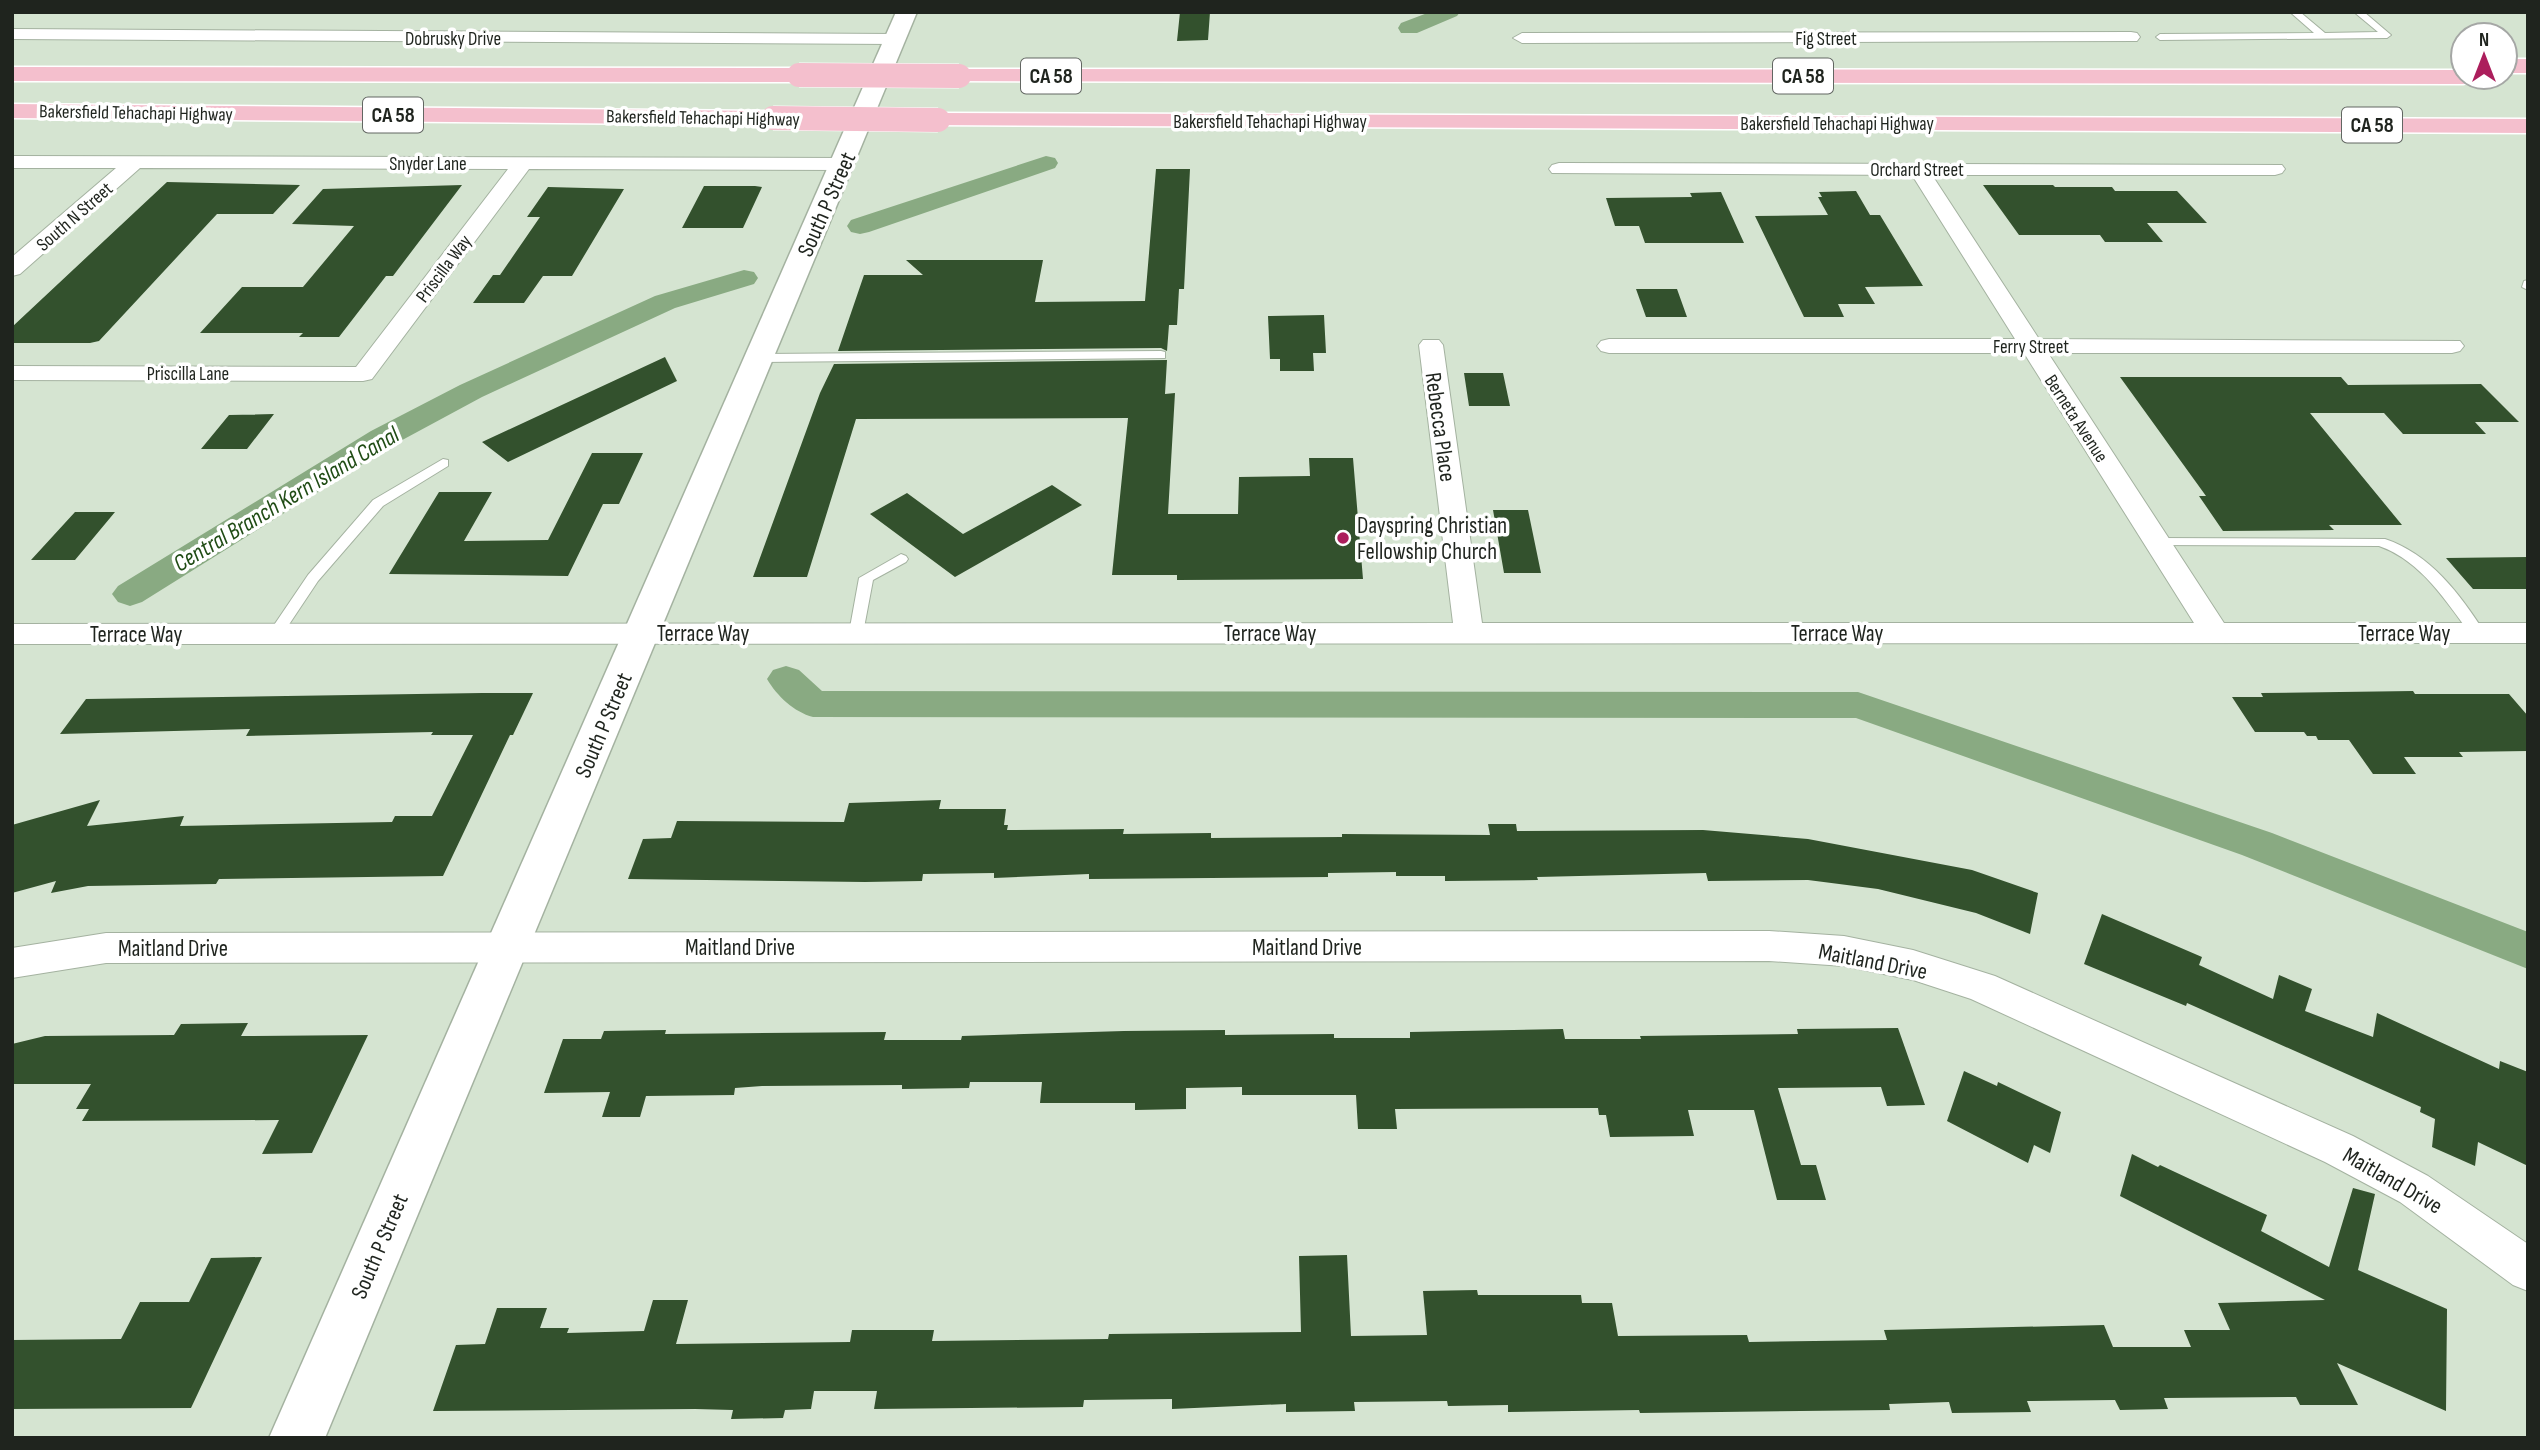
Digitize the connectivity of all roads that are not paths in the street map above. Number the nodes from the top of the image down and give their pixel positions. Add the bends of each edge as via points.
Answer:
1 (907, 12) edge
2 (2294, 12) edge
3 (2358, 12) edge
4 (298, 19) dead end
5 (1824, 21) dead end
6 (12, 34) edge
7 (2323, 36) junction
8 (275, 37) junction
9 (2131, 37) dead end
10 (2160, 37) dead end
11 (1522, 38) dead end
12 (1834, 38) junction
13 (895, 39) junction
14 (12, 51) edge
15 (2449, 68) edge
16 (12, 74) edge
17 (449, 74) junction
18 (2184, 76) junction
19 (2449, 77) edge
20 (12, 111) edge
21 (2216, 124) junction
22 (2528, 126) edge
23 (2528, 139) edge
24 (12, 162) edge
25 (135, 162) junction
26 (523, 163) junction
27 (845, 163) junction
28 (1559, 169) dead end
29 (1917, 169) junction
30 (2276, 169) dead end
31 (12, 270) edge
32 (1431, 345) dead end
33 (1609, 346) dead end
34 (2031, 346) junction
35 (2452, 346) dead end
36 (1161, 355) dead end
37 (760, 358) junction
38 (12, 373) edge
39 (363, 373) joint
40 (443, 463) dead end
41 (2157, 542) junction
42 (901, 559) dead end
43 (643, 633) junction
44 (856, 633) junction
45 (1469, 633) junction
46 (2214, 633) junction
47 (2478, 633) junction
48 (2528, 633) edge
49 (12, 634) edge
50 (275, 634) junction
51 (508, 947) junction
52 (12, 963) edge
53 (2528, 1270) edge
54 (297, 1438) edge

1 - 13 street, South P Street
2 - 7 lane
3 - 7 lane via 2387,35
4 - 8 street
5 - 12 street
6 - 8 street, Dobrusky Drive
7 - 10 lane
8 - 13 street, Dobrusky Drive
9 - 12 street, Fig Street
11 - 12 street, Fig Street
13 - 27 street, South P Street
14 - 17 highway
15 - 18 highway
16 - 17 highway, Bakersfield Tehachapi Highway / CA 58
17 - 18 highway, Bakersfield Tehachapi Highway / CA 58, bridge
18 - 19 highway, Bakersfield Tehachapi Highway / CA 58
20 - 21 highway, Bakersfield Tehachapi Highway / CA 58, bridge via 938,120
21 - 22 highway, Bakersfield Tehachapi Highway / CA 58
21 - 23 highway
24 - 25 street, Snyder Lane
25 - 26 street, Snyder Lane
25 - 31 street, South N Street
26 - 27 street, Snyder Lane
26 - 39 street, Priscilla Way
27 - 37 street, South P Street
28 - 29 street, Orchard Street
29 - 30 street, Orchard Street
29 - 34 street, Berneta Avenue
32 - 45 street, Rebecca Place
33 - 34 street, Ferry Street
34 - 35 street, Ferry Street
34 - 41 street, Berneta Avenue
36 - 37 lane
37 - 43 street, South P Street
38 - 39 street, Priscilla Lane
40 - 50 lane via 378,503 313,578
41 - 46 street, Berneta Avenue
41 - 47 lane via 2393,545 2427,569
42 - 44 lane via 866,578
43 - 44 street, Terrace Way
43 - 50 street, Terrace Way
43 - 51 street, South P Street
44 - 45 street, Terrace Way
45 - 46 street, Terrace Way
46 - 47 street, Terrace Way
47 - 48 street, Terrace Way
49 - 50 street, Terrace Way
51 - 52 street, Maitland Drive via 106,948
51 - 53 street, Maitland Drive via 1769,946 1844,951 1913,965 1982,987 2339,1149 2414,1189
51 - 54 street, South P Street

